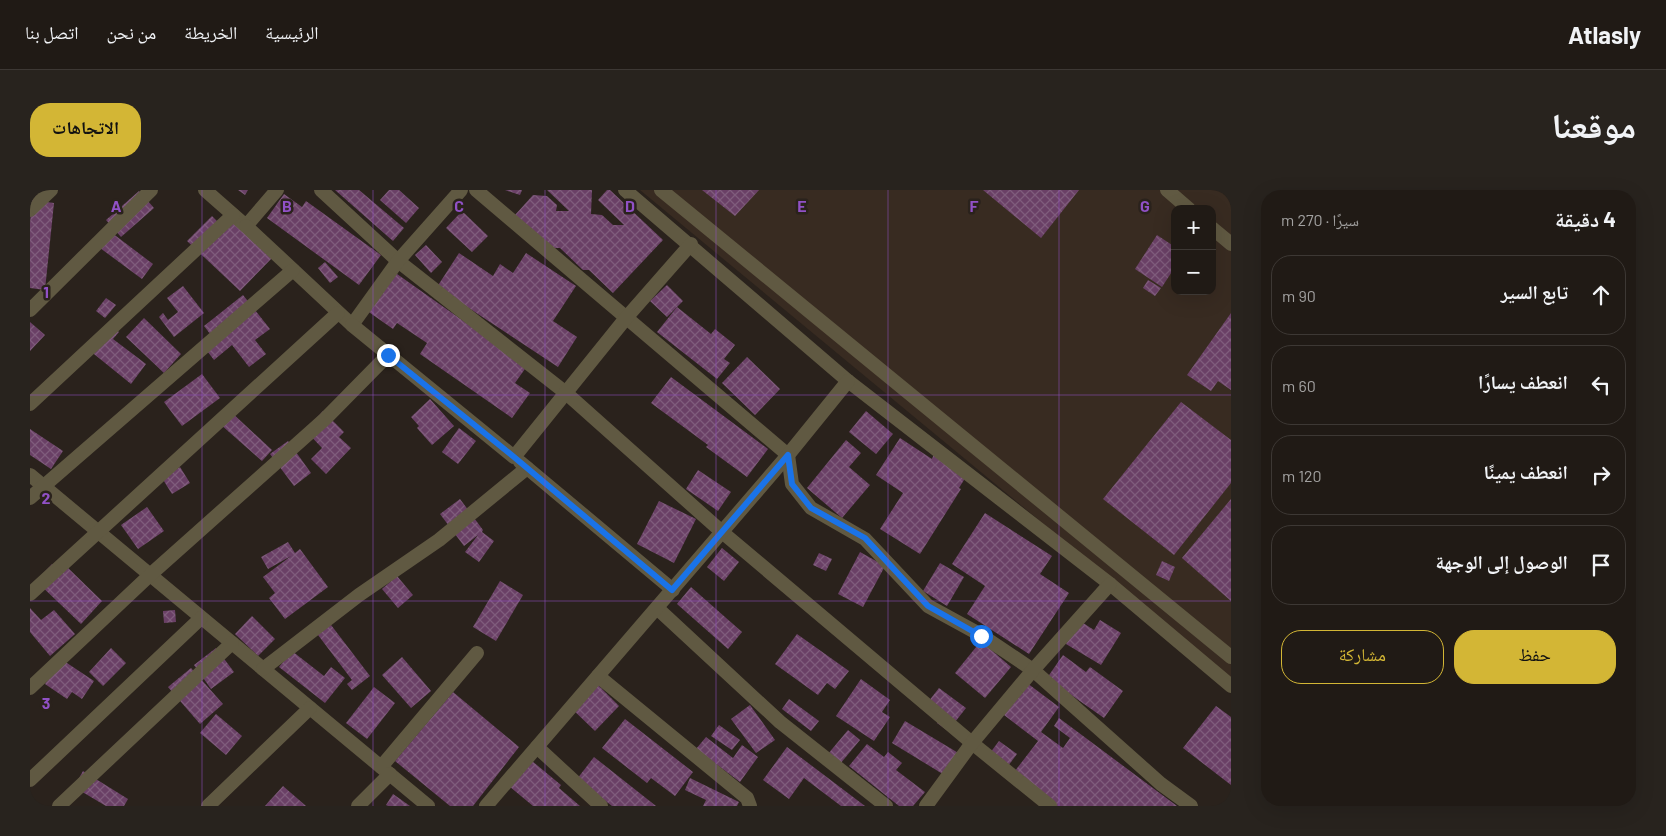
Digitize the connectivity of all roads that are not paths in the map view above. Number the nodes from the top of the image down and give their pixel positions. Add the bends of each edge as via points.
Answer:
1 (50, 190) edge
2 (151, 190) edge
3 (205, 190) edge
4 (277, 190) edge
5 (321, 190) edge
6 (461, 190) edge
7 (476, 190) edge
8 (625, 190) edge
9 (661, 190) edge
10 (1167, 190) edge
11 (1184, 205) edge
12 (30, 210) edge
13 (233, 215) junction
14 (246, 226) junction
15 (1216, 231) edge
16 (691, 244) junction
17 (1231, 244) edge
18 (398, 261) junction
19 (293, 270) junction
20 (30, 310) edge
21 (338, 312) junction
22 (626, 318) junction
23 (352, 325) junction
24 (388, 355) junction
25 (848, 380) junction
26 (566, 393) junction
27 (30, 404) edge
28 (788, 455) junction
29 (514, 457) junction
30 (527, 468) junction
31 (30, 476) edge
32 (43, 486) junction
33 (30, 498) edge
34 (98, 532) junction
35 (722, 532) junction
36 (150, 575) junction
37 (1110, 584) junction
38 (672, 590) junction
39 (30, 594) edge
40 (656, 608) junction
41 (201, 618) junction
42 (232, 643) junction
43 (478, 653) dead end
44 (1231, 657) edge
45 (263, 669) junction
46 (1033, 670) junction
47 (598, 676) junction
48 (1231, 686) edge
49 (30, 688) edge
50 (310, 708) junction
51 (972, 743) junction
52 (537, 747) junction
53 (386, 771) junction
54 (30, 780) edge
55 (59, 806) edge
56 (208, 806) edge
57 (358, 806) edge
58 (428, 806) edge
59 (486, 806) edge
60 (601, 806) edge
61 (750, 806) edge
62 (886, 806) edge
63 (926, 806) edge
64 (1050, 806) edge
65 (1191, 806) edge

1 - 12 street
2 - 20 street
3 - 13 street
4 - 14 street
5 - 18 street
6 - 18 street
7 - 22 street
8 - 16 street
9 - 44 street
10 - 11 street
13 - 14 street
13 - 27 street
14 - 19 street
15 - 17 street
16 - 22 street
16 - 25 street
18 - 23 street
18 - 26 street
19 - 21 street
19 - 32 street
21 - 23 street
21 - 34 street
22 - 26 street
22 - 28 street
23 - 24 street
24 - 29 street
24 - 36 street via 325,419
25 - 28 street
25 - 37 street
26 - 29 street
26 - 35 street
28 - 35 street
28 - 46 street via 792,484 811,508 865,538 928,606
29 - 30 street
30 - 38 street
30 - 45 street via 439,540 358,595
31 - 32 street
32 - 33 street
32 - 34 street
34 - 36 street
34 - 39 street
35 - 38 street
35 - 51 street
36 - 41 street
36 - 49 street
37 - 46 street
37 - 48 street
38 - 40 street
40 - 47 street
40 - 62 street via 780,722
41 - 42 street
41 - 54 street
42 - 45 street
42 - 55 street
43 - 53 street
45 - 50 street
46 - 51 street
46 - 65 street via 1161,784
47 - 52 street
47 - 61 street via 747,798
50 - 53 street
50 - 56 street
51 - 63 street
51 - 64 street
52 - 59 street
52 - 60 street
53 - 57 street
53 - 58 street

